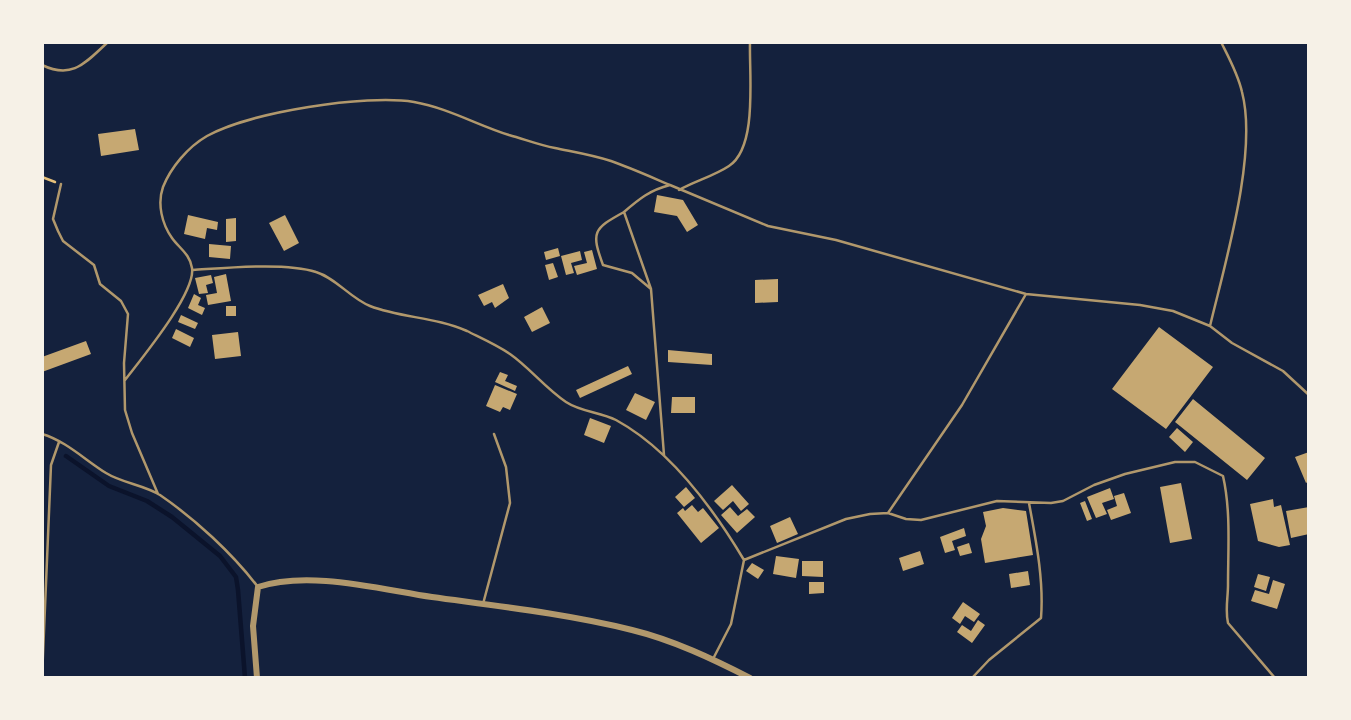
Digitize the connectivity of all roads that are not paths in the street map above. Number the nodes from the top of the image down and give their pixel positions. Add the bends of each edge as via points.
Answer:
1 (108, 42) edge
2 (750, 42) edge
3 (1221, 42) edge
4 (42, 65) edge
5 (61, 184) road end
6 (670, 185) junction
7 (680, 190) junction
8 (624, 212) junction
9 (193, 270) junction
10 (651, 289) junction
11 (1026, 295) junction
12 (1210, 326) junction
13 (125, 380) junction
14 (1309, 395) edge
15 (42, 434) edge
16 (494, 434) dead end
17 (60, 441) junction
18 (664, 455) junction
19 (158, 494) junction
20 (1029, 503) junction
21 (888, 513) junction
22 (744, 560) junction
23 (258, 587) junction
24 (483, 604) junction
25 (713, 659) junction
26 (42, 678) edge
27 (257, 678) edge
28 (750, 678) edge
29 (972, 678) edge
30 (1275, 678) edge

1 - 4 lane via 73,71
2 - 7 lane via 749,112 742,152 729,166
3 - 12 lane via 1243,93 1246,129 1241,187
5 - 13 lane via 53,219 63,241 94,265 100,284 121,301 128,314
6 - 7 lane
6 - 8 lane via 644,195
6 - 9 lane via 610,160 540,144 413,102 370,100 283,111 206,137 172,171 162,189 162,216
7 - 11 lane via 768,226 818,235
8 - 10 lane
8 - 10 lane via 598,229 595,238 603,265 632,273
9 - 13 lane via 178,308
9 - 18 lane via 249,267 316,272 367,305 468,331 510,354 567,402 613,418
10 - 18 lane
11 - 12 lane via 1156,307
11 - 21 lane via 962,405
12 - 14 lane via 1283,371
13 - 19 lane via 125,410
15 - 17 lane
16 - 24 lane via 506,467 510,503
17 - 19 lane via 108,474
17 - 26 lane via 51,465
18 - 22 lane via 721,524
19 - 23 lane via 224,549
20 - 21 lane via 997,501 921,520
20 - 29 lane via 1038,552 1041,618
20 - 30 lane via 1063,501 1125,474 1175,462 1195,462 1223,475 1228,623
21 - 22 lane via 846,519
22 - 25 lane via 731,624
23 - 24 street via 275,581 312,580
23 - 27 street via 253,626
24 - 25 street via 633,630
25 - 28 street

